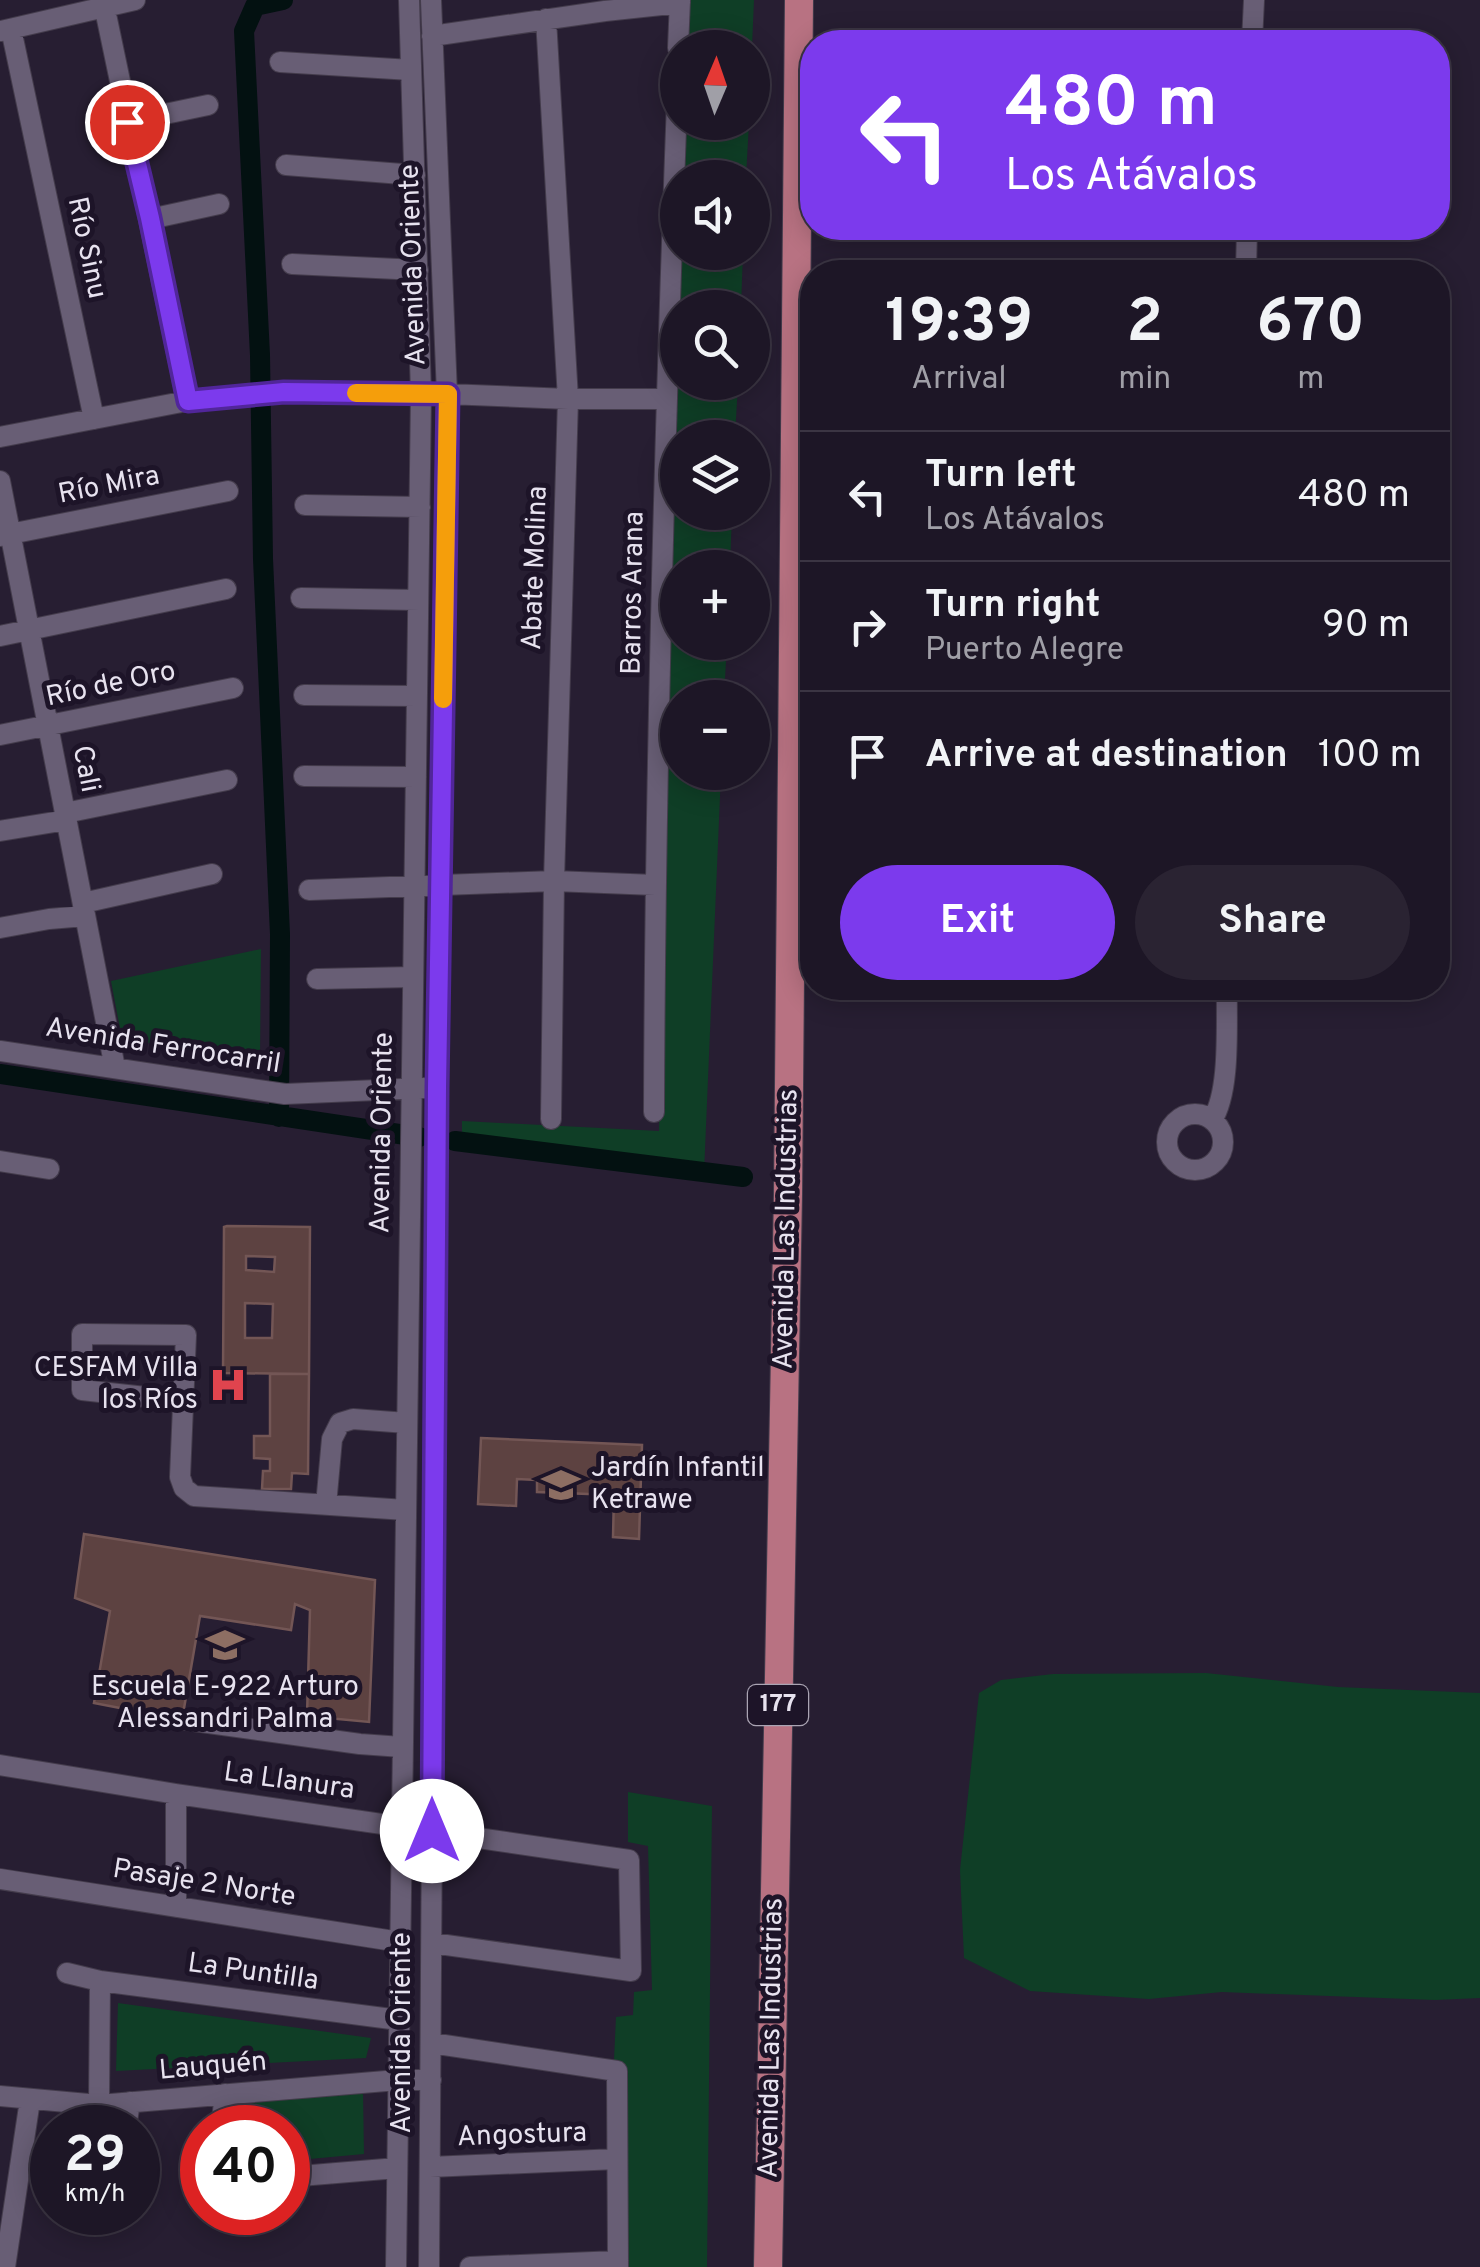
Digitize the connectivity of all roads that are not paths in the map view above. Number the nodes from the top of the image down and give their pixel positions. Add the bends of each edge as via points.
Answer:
1 (136, 0) edge
2 (409, 0) edge
3 (430, 0) edge
4 (799, 0) edge
5 (815, 0) edge
6 (1254, 0) edge
7 (680, 2) edge
8 (103, 4) edge
9 (546, 20) junction
10 (5, 30) edge
11 (679, 30) edge
12 (812, 30) edge
13 (1253, 30) edge
14 (432, 36) junction
15 (280, 62) dead end
16 (411, 70) junction
17 (208, 106) dead end
18 (127, 122) junction
19 (676, 140) edge
20 (286, 166) dead end
21 (414, 175) junction
22 (800, 178) edge
23 (799, 190) junction
24 (219, 204) dead end
25 (150, 218) junction
26 (292, 264) dead end
27 (418, 270) junction
28 (670, 290) edge
29 (421, 394) junction
30 (448, 394) junction
31 (660, 398) edge
32 (568, 400) junction
33 (666, 400) edge
34 (188, 401) junction
35 (94, 419) junction
36 (0, 437) edge
37 (0, 481) edge
38 (228, 491) dead end
39 (305, 505) dead end
40 (420, 507) junction
41 (5, 535) edge
42 (226, 590) dead end
43 (301, 598) dead end
44 (418, 600) junction
45 (29, 630) junction
46 (0, 636) edge
47 (233, 688) dead end
48 (304, 695) dead end
49 (417, 696) junction
50 (48, 726) junction
51 (0, 735) edge
52 (304, 776) dead end
53 (416, 777) junction
54 (227, 780) dead end
55 (66, 816) junction
56 (0, 831) edge
57 (212, 874) dead end
58 (554, 881) junction
59 (440, 884) junction
60 (655, 884) junction
61 (414, 888) junction
62 (309, 890) dead end
63 (84, 909) junction
64 (0, 928) edge
65 (412, 977) junction
66 (317, 978) dead end
67 (1227, 1000) edge
68 (0, 1050) edge
69 (115, 1068) junction
70 (411, 1087) junction
71 (437, 1088) junction
72 (654, 1112) dead end
73 (551, 1119) dead end
74 (1212, 1120) dead end
75 (0, 1161) edge
76 (49, 1169) dead end
77 (182, 1401) junction
78 (406, 1423) junction
79 (326, 1505) junction
80 (406, 1510) junction
81 (187, 1720) dead end
82 (402, 1747) junction
83 (0, 1765) edge
84 (176, 1794) junction
85 (402, 1826) junction
86 (432, 1831) junction
87 (0, 1880) edge
88 (176, 1907) junction
89 (400, 1942) junction
90 (432, 1944) junction
91 (68, 1973) dead end
92 (100, 1981) junction
93 (399, 2020) junction
94 (431, 2043) junction
95 (398, 2080) junction
96 (431, 2080) junction
97 (225, 2094) junction
98 (0, 2096) edge
99 (30, 2100) junction
100 (130, 2102) junction
101 (99, 2105) junction
102 (130, 2105) edge
103 (223, 2105) edge
104 (617, 2159) junction
105 (430, 2167) junction
106 (397, 2168) junction
107 (310, 2175) edge
108 (618, 2264) edge
109 (5, 2267) edge
110 (396, 2267) edge
111 (430, 2267) edge
112 (470, 2267) edge
113 (768, 2267) edge

1 - 8 street
2 - 16 street, Avenida Oriente
3 - 14 street, Avenida Oriente
4 - 23 main road, Avenida Las Industrias / 177
5 - 12 main road, Avenida Las Industrias / 177
6 - 13 street
7 - 9 street
7 - 11 street
8 - 10 street
8 - 18 street
9 - 14 street
9 - 32 street, Abate Molina
10 - 35 street, Río Sinu
14 - 30 street, Avenida Oriente
15 - 16 street
16 - 21 street, Avenida Oriente
17 - 18 street
18 - 25 street
19 - 28 street, Barros Arana
20 - 21 street
21 - 27 street, Avenida Oriente
22 - 23 main road, Avenida Las Industrias / 177
23 - 113 main road, Avenida Las Industrias / 177
24 - 25 street
25 - 34 street
26 - 27 street
27 - 29 street, Avenida Oriente
29 - 30 street
29 - 34 street via 284,392
29 - 40 street, Avenida Oriente
30 - 32 street
30 - 59 street, Avenida Oriente
31 - 32 street
32 - 58 street, Abate Molina
33 - 60 street, Barros Arana
34 - 35 street
35 - 36 street
37 - 41 street, Cali
38 - 41 street, Río Mira
39 - 40 street
40 - 44 street, Avenida Oriente
41 - 45 street, Cali
42 - 45 street
43 - 44 street
44 - 49 street, Avenida Oriente
45 - 46 street
45 - 50 street, Cali
47 - 50 street, Río de Oro
48 - 49 street
49 - 53 street, Avenida Oriente
50 - 51 street, Río de Oro
50 - 55 street, Cali
52 - 53 street
53 - 61 street, Avenida Oriente
54 - 55 street
55 - 56 street
55 - 63 street, Cali
57 - 63 street
58 - 59 street
58 - 60 street
58 - 73 street, Abate Molina
59 - 61 street
59 - 71 street, Avenida Oriente
60 - 72 street, Barros Arana
61 - 62 street
61 - 65 street, Avenida Oriente
63 - 64 street
63 - 69 street, Cali
65 - 66 street
65 - 70 street, Avenida Oriente
67 - 74 street via 1224,1086
68 - 69 street, Avenida Ferrocarril
69 - 70 street, Avenida Ferrocarril via 285,1094
70 - 71 street, Avenida Ferrocarril
70 - 78 street, Avenida Oriente
71 - 86 street, Avenida Oriente
75 - 76 street
77 - 77 street via 186,1335 82,1334 82,1390
77 - 79 street via 180,1477 188,1492
78 - 79 street via 340,1424 332,1439
78 - 80 street, Avenida Oriente
79 - 80 street
80 - 82 street, Avenida Oriente
81 - 82 street
82 - 85 street, Avenida Oriente
83 - 84 street, La Llanura
84 - 85 street, La Llanura
84 - 88 street
85 - 86 street, La Llanura
85 - 89 street, Avenida Oriente
86 - 90 street, Avenida Oriente
86 - 90 street, La Llanura via 630,1860 631,1971
87 - 88 street, Pasaje 2 Norte
88 - 89 street, Pasaje 2 Norte
89 - 93 street, Avenida Oriente
90 - 94 street, Avenida Oriente
91 - 92 street, La Puntilla
92 - 93 street, La Puntilla
92 - 101 street
93 - 95 street, Avenida Oriente
94 - 96 street, Avenida Oriente
94 - 104 street via 617,2070
95 - 96 street, Lauquén
95 - 97 street, Lauquén
95 - 106 street, Avenida Oriente
96 - 105 street, Avenida Oriente
97 - 100 street, Lauquén
97 - 103 street
98 - 99 street, Lauquén
99 - 101 street, Lauquén
99 - 109 street
100 - 101 street, Lauquén
100 - 102 street
104 - 105 street, Angostura
104 - 108 street
105 - 111 street, Avenida Oriente
106 - 107 street
106 - 110 street, Avenida Oriente
108 - 112 street

